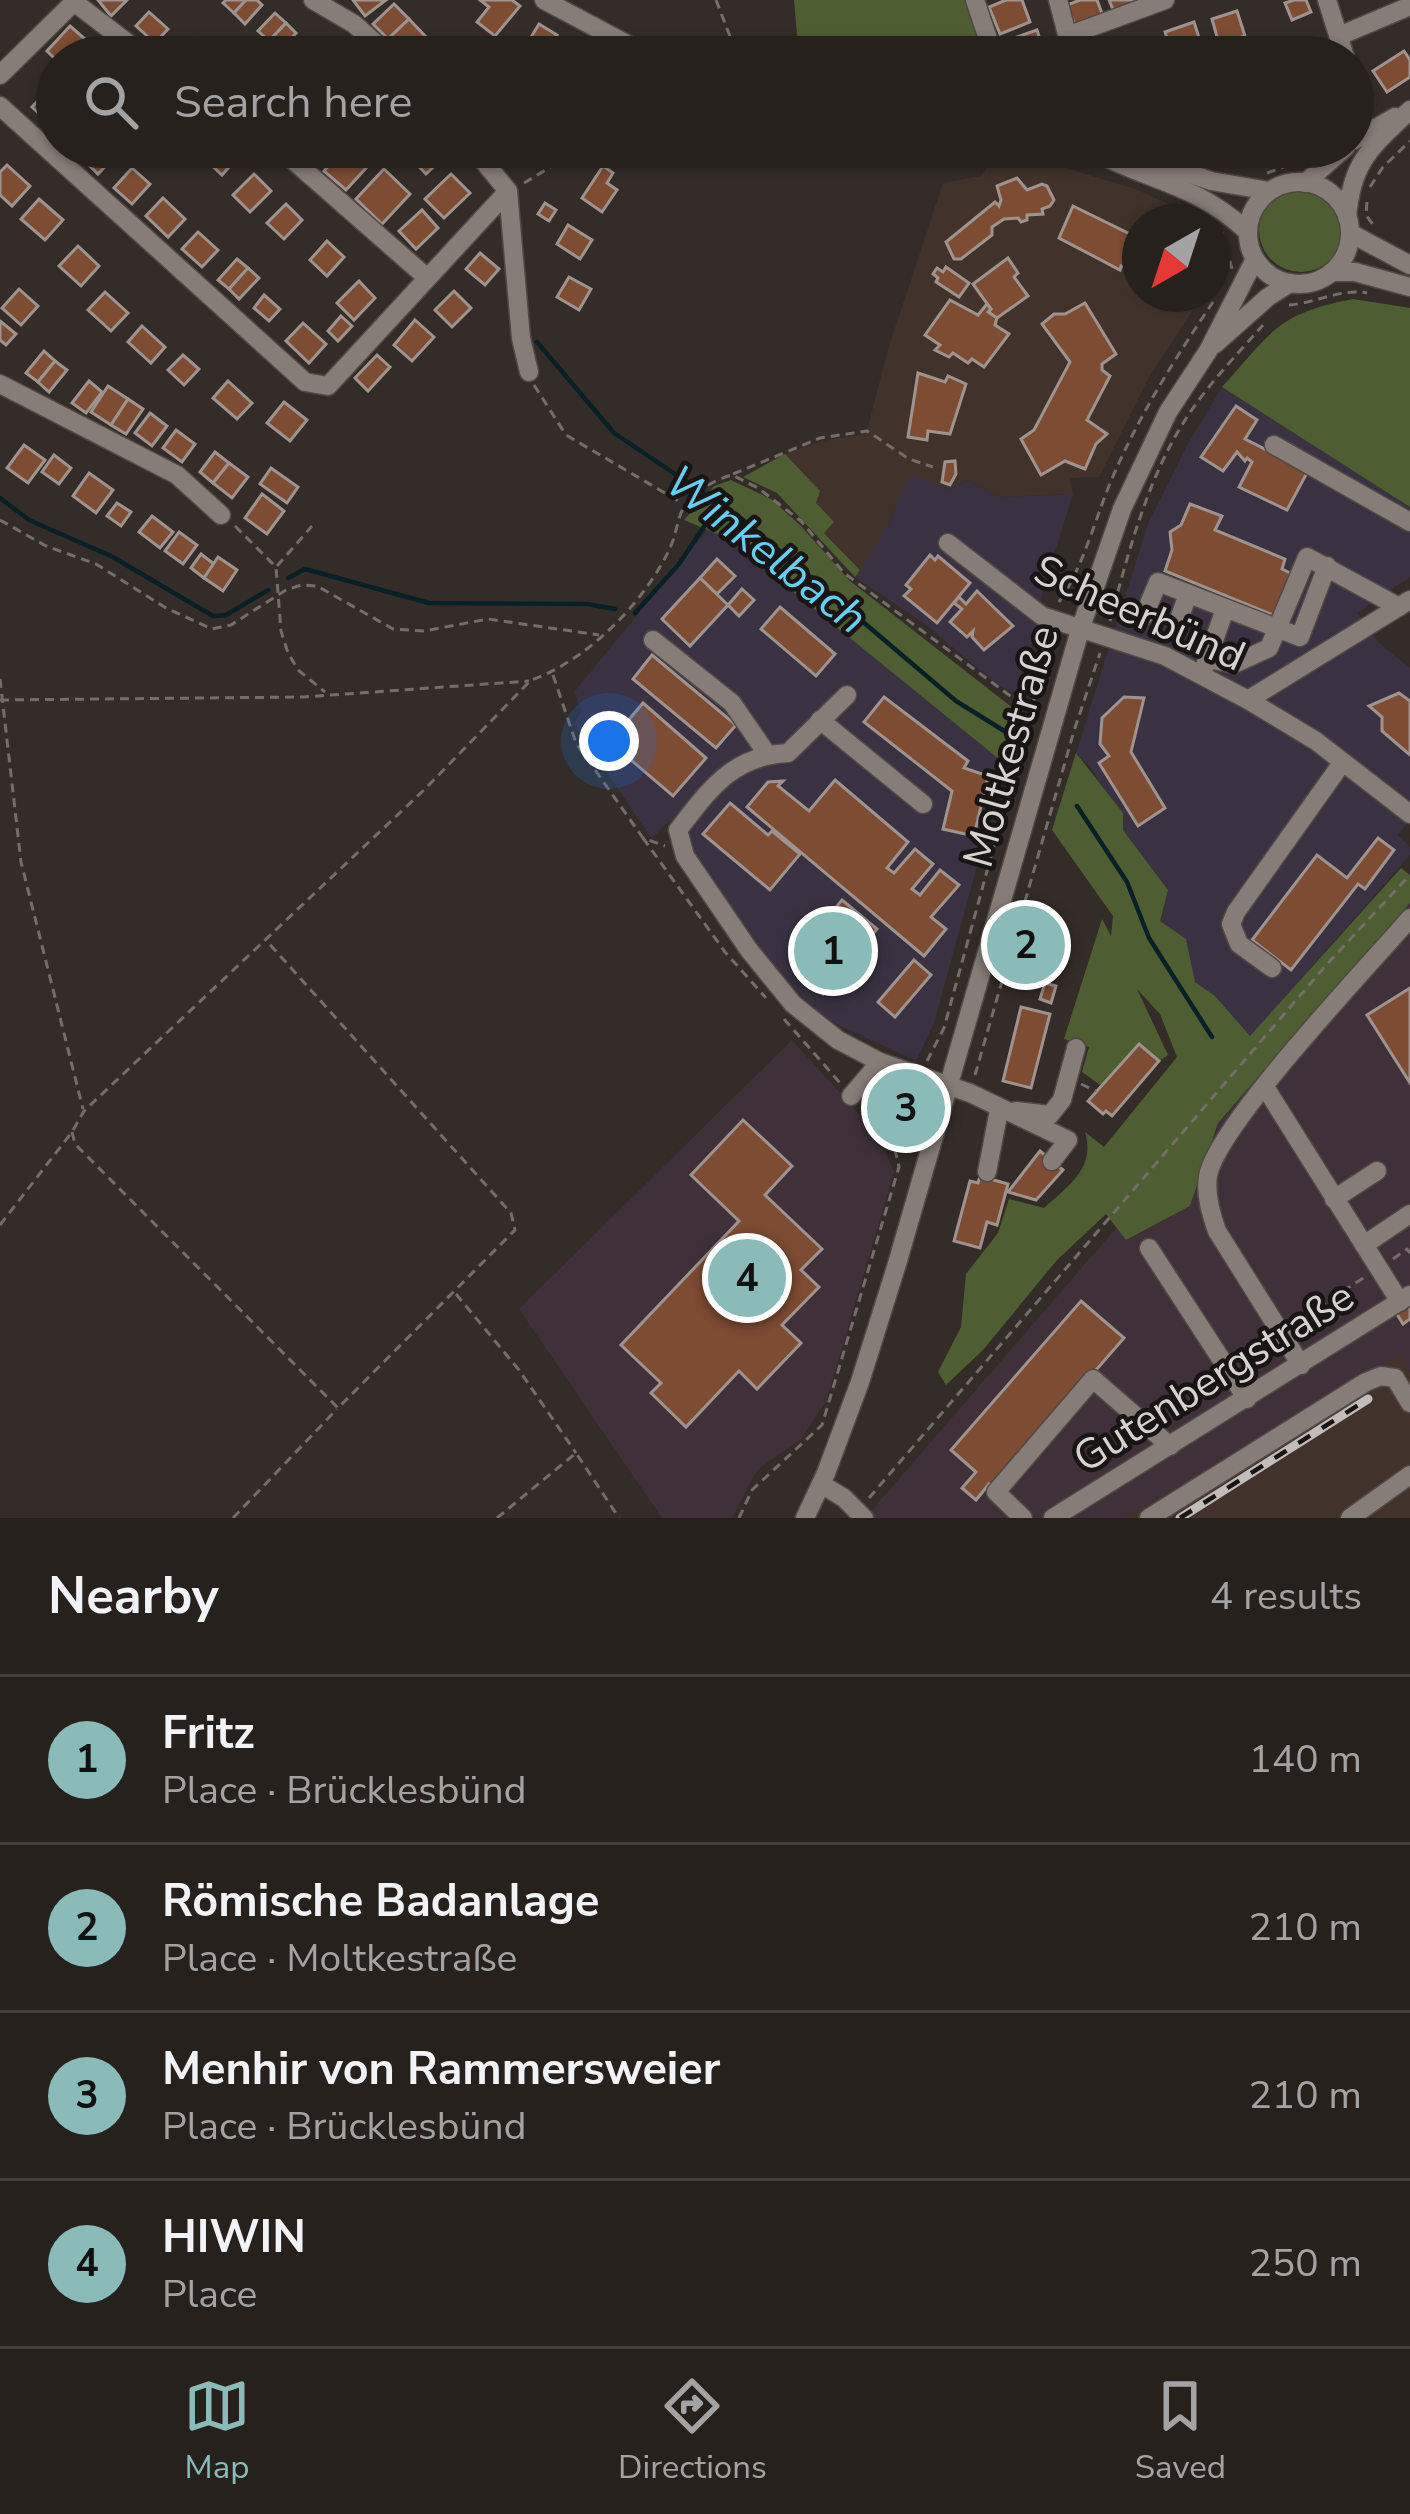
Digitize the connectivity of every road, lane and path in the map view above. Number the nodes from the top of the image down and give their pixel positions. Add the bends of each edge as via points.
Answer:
1 (544, 0) edge
2 (716, 0) edge
3 (974, 0) edge
4 (1058, 0) edge
5 (1165, 0) edge
6 (1327, 0) edge
7 (75, 1) edge
8 (324, 3) edge
9 (1410, 6) edge
10 (40, 36) edge
11 (119, 36) edge
12 (367, 36) edge
13 (612, 36) edge
14 (730, 36) edge
15 (987, 36) edge
16 (1067, 36) joint
17 (1339, 36) joint
18 (36, 40) edge
19 (0, 76) edge
20 (0, 106) edge
21 (1410, 110) edge
22 (1374, 129) edge
23 (36, 139) edge
24 (1410, 141) edge
25 (1374, 144) edge
26 (69, 168) edge
27 (302, 168) edge
28 (489, 168) edge
29 (548, 168) edge
30 (1130, 168) edge
31 (1174, 168) edge
32 (1292, 168) edge
33 (1321, 168) edge
34 (1358, 168) edge
35 (1305, 182) junction
36 (1265, 183) junction
37 (508, 191) junction
38 (1348, 225) junction
39 (1377, 230) dead end
40 (1248, 232) junction
41 (1255, 259) junction
42 (1230, 262) edge
43 (1410, 265) edge
44 (1232, 269) dead end
45 (1332, 272) junction
46 (425, 277) junction
47 (1290, 284) junction
48 (1410, 286) edge
49 (1352, 290) dead end
50 (1280, 306) dead end
51 (1268, 320) dead end
52 (1208, 351) junction
53 (529, 372) joint
54 (0, 384) edge
55 (1274, 445) dead end
56 (933, 466) dead end
57 (732, 475) junction
58 (684, 505) junction
59 (221, 515) joint
60 (0, 520) edge
61 (1410, 521) edge
62 (312, 526) dead end
63 (948, 543) dead end
64 (276, 567) junction
65 (1188, 594) junction
66 (278, 597) junction
67 (1404, 603) edge
68 (1226, 608) junction
69 (1144, 616) dead end
70 (1177, 625) dead end
71 (1080, 630) junction
72 (1280, 630) junction
73 (1107, 634) junction
74 (600, 635) junction
75 (653, 640) dead end
76 (1051, 646) dead end
77 (1205, 667) junction
78 (552, 673) junction
79 (0, 679) edge
80 (530, 680) junction
81 (326, 694) junction
82 (847, 694) dead end
83 (1, 699) edge
84 (1248, 700) junction
85 (1032, 712) junction
86 (820, 720) junction
87 (767, 754) junction
88 (1342, 763) junction
89 (923, 804) dead end
90 (1410, 814) edge
91 (678, 830) junction
92 (1410, 875) edge
93 (1410, 918) edge
94 (263, 938) junction
95 (1272, 968) dead end
96 (1076, 1048) dead end
97 (880, 1062) junction
98 (921, 1077) junction
99 (950, 1085) junction
100 (1265, 1087) junction
101 (970, 1093) junction
102 (851, 1096) joint
103 (999, 1110) junction
104 (84, 1111) junction
105 (883, 1124) junction
106 (72, 1132) junction
107 (1052, 1161) dead end
108 (987, 1172) dead end
109 (1377, 1172) dead end
110 (1334, 1199) junction
111 (1410, 1214) edge
112 (0, 1225) edge
113 (1364, 1245) junction
114 (1149, 1249) dead end
115 (1410, 1253) edge
116 (1378, 1268) junction
117 (455, 1292) junction
118 (1407, 1303) edge
119 (1280, 1331) junction
120 (1252, 1348) dead end
121 (1301, 1365) junction
122 (1247, 1399) junction
123 (1410, 1403) edge
124 (338, 1408) junction
125 (1170, 1446) junction
126 (576, 1453) junction
127 (1410, 1475) edge
128 (821, 1484) junction
129 (861, 1514) edge
130 (233, 1518) edge
131 (497, 1518) edge
132 (620, 1518) edge
133 (740, 1518) edge
134 (805, 1518) edge
135 (1023, 1518) edge
136 (1053, 1518) edge
137 (1149, 1518) edge
138 (1350, 1518) edge

1 - 13 street
2 - 14 path
3 - 15 street
4 - 16 street
5 - 16 street
6 - 17 street
7 - 10 street
7 - 11 street
8 - 12 street
9 - 17 street
18 - 19 street
20 - 23 street
21 - 22 street
21 - 25 street
24 - 39 path via 1368,191 1366,215
26 - 46 street via 305,382 328,386
27 - 46 street
28 - 37 street
29 - 37 path
30 - 40 street via 1176,183
31 - 36 street via 1211,181
32 - 36 path
33 - 35 street
34 - 38 street
35 - 36 street
35 - 38 street via 1331,194
36 - 40 street
37 - 46 street
37 - 53 street
38 - 43 street
38 - 45 street via 1345,254
40 - 41 street
41 - 47 street
41 - 52 street, Moltkestraße
42 - 44 path
45 - 47 street
45 - 48 street
47 - 52 street, Moltkestraße
49 - 50 path
51 - 73 path via 1194,406 1166,458
52 - 71 street, Moltkestraße via 1122,509
53 - 58 path via 566,435
54 - 59 street via 176,475
55 - 61 street
56 - 57 path via 868,431 820,439
57 - 58 path
57 - 85 path via 801,521 844,573
58 - 74 path via 649,584
59 - 64 path
60 - 66 path via 212,629
62 - 64 path
63 - 71 street, Scheerbünd via 1021,603
64 - 66 path
65 - 68 street
65 - 69 street via 1158,582
65 - 70 street
66 - 74 path via 317,586 394,629 488,619
66 - 81 path via 288,653
67 - 72 street via 1307,557
67 - 84 street, Scheerbünd
68 - 72 street
68 - 77 street
71 - 73 street, Scheerbünd
71 - 99 street, Moltkestraße
72 - 77 street via 1269,648
73 - 77 street, Scheerbünd
73 - 101 path
74 - 78 path
75 - 87 street via 732,703
76 - 85 path
77 - 84 street, Scheerbünd
78 - 80 path
78 - 91 path via 576,743 644,838 661,848
79 - 83 path
80 - 81 path
80 - 94 path
81 - 83 path
82 - 86 street
83 - 104 path via 21,862
84 - 88 street, Scheerbünd
85 - 98 path via 944,1028
86 - 87 street via 788,753
86 - 89 street
87 - 91 street via 721,776
88 - 90 street, Scheerbünd
88 - 95 street via 1236,912 1239,944
91 - 97 street via 686,856 793,1004
92 - 129 path
93 - 100 street
94 - 104 path
94 - 117 path via 511,1213 515,1230
96 - 103 street via 1062,1100 1050,1114
97 - 98 street
97 - 102 street
98 - 99 street
98 - 105 path
99 - 101 street
99 - 128 street, Moltkestraße
100 - 110 street
100 - 119 street via 1217,1154 1208,1189 1217,1231
101 - 103 street
102 - 105 path
103 - 107 street via 1068,1140
103 - 108 street
104 - 106 path
105 - 133 path via 899,1167 822,1425 752,1490
106 - 112 path
106 - 124 path via 75,1144
109 - 110 street
110 - 113 street
111 - 113 street
113 - 116 street
114 - 122 street
115 - 116 path
116 - 118 street
116 - 119 path
117 - 124 path
117 - 126 path
118 - 121 street, Gutenbergstraße
119 - 120 path
119 - 121 street
121 - 122 street, Gutenbergstraße
122 - 125 street, Gutenbergstraße
123 - 137 street, Gutenbergstraße via 1395,1378 1366,1382
124 - 130 path
125 - 135 street via 1093,1379 996,1492
125 - 136 street, Gutenbergstraße
126 - 131 path
126 - 132 path
127 - 138 street
128 - 129 street
128 - 134 street, Moltkestraße

